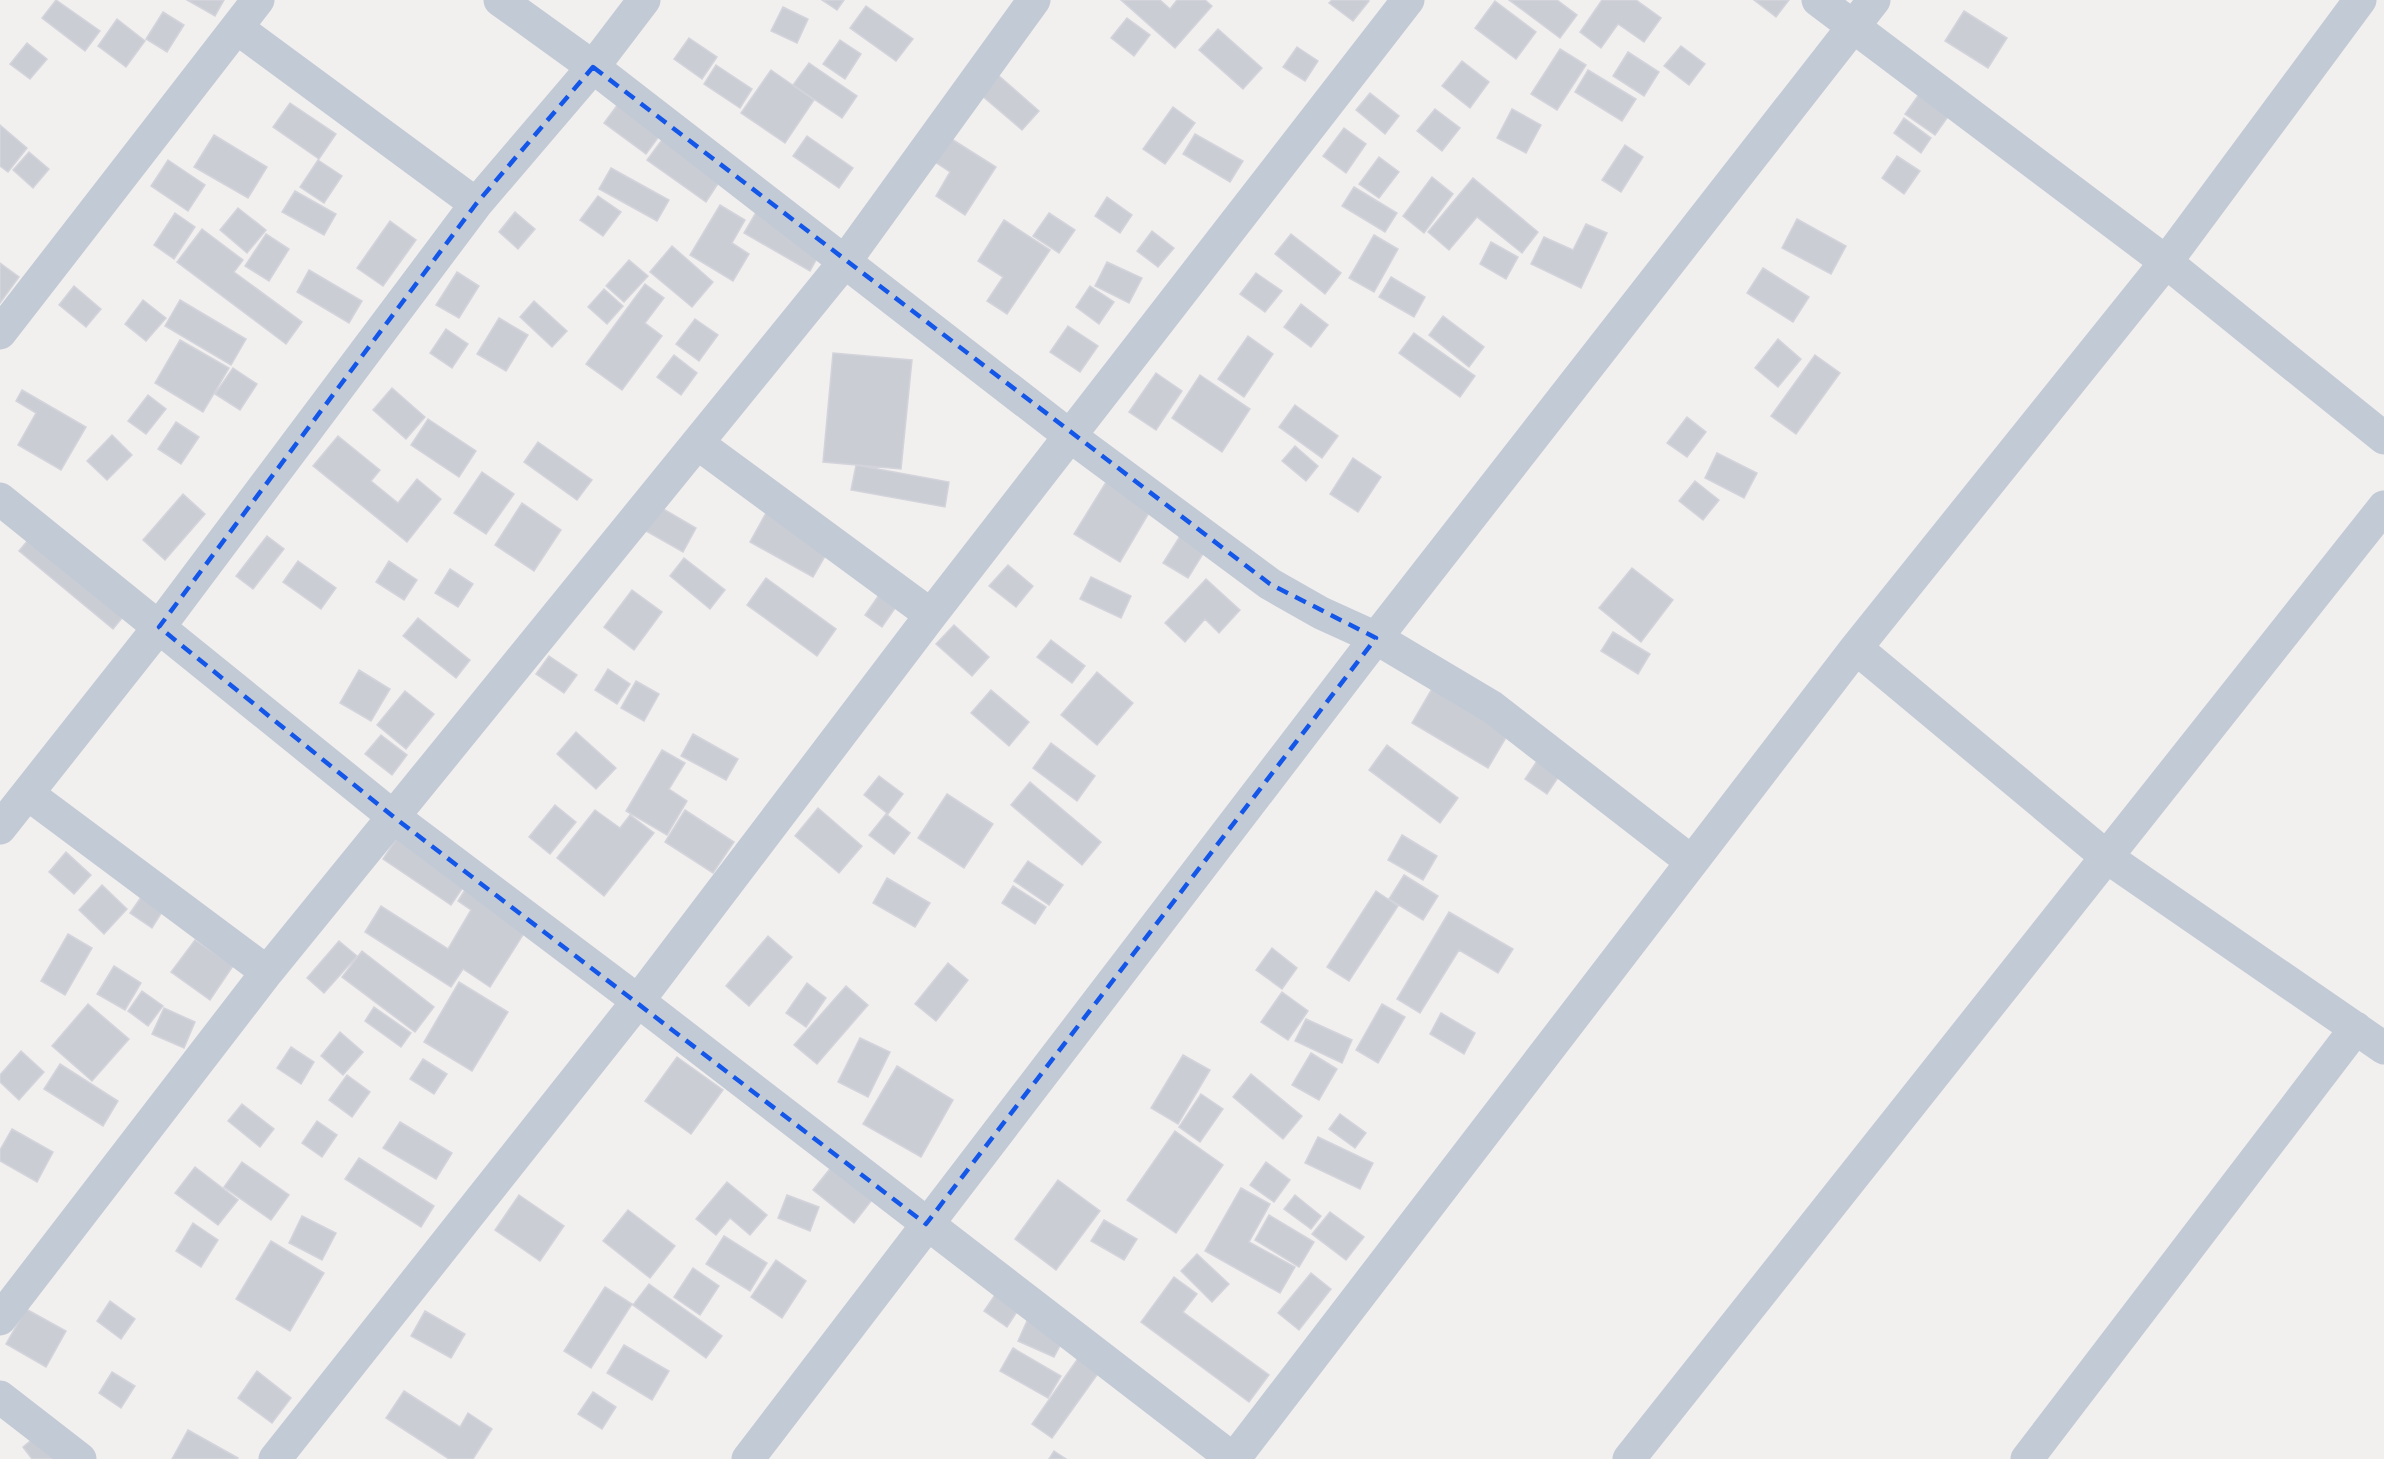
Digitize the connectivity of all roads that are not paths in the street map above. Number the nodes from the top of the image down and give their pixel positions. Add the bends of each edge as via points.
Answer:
1 (258, 0) edge
2 (500, 0) edge
3 (644, 0) edge
4 (1034, 0) edge
5 (1408, 0) edge
6 (1818, 0) edge
7 (1874, 0) edge
8 (2360, 0) edge
9 (1854, 26) junction
10 (237, 28) junction
11 (592, 67) junction
12 (476, 204) junction
13 (846, 260) junction
14 (2166, 262) junction
15 (0, 333) edge
16 (1070, 436) junction
17 (2384, 438) edge
18 (698, 443) junction
19 (0, 499) edge
20 (2384, 507) edge
21 (931, 615) junction
22 (159, 627) junction
23 (1376, 638) junction
24 (1856, 648) junction
25 (28, 794) junction
26 (394, 818) junction
27 (0, 828) edge
28 (2108, 858) junction
29 (1692, 862) junction
30 (267, 972) junction
31 (638, 1001) junction
32 (2356, 1028) junction
33 (2384, 1048) edge
34 (926, 1224) junction
35 (0, 1319) edge
36 (0, 1397) edge
37 (80, 1459) edge
38 (275, 1459) edge
39 (748, 1459) edge
40 (1234, 1459) edge
41 (1629, 1459) edge
42 (2027, 1459) edge

1 - 10 street
2 - 11 street
3 - 11 street
4 - 13 street
5 - 16 street
6 - 9 street
7 - 9 street
8 - 14 street
9 - 14 street
9 - 23 street
10 - 12 street
10 - 15 street
11 - 12 street
11 - 13 street
12 - 22 street
13 - 16 street
13 - 18 street
14 - 17 street
14 - 24 street
16 - 21 street
16 - 23 street via 1270,584
18 - 21 street
18 - 26 street
19 - 22 street
20 - 28 street
21 - 31 street
22 - 25 street
22 - 26 street
23 - 29 street via 1492,707
23 - 34 street
24 - 28 street
24 - 29 street
25 - 27 street
25 - 30 street
26 - 30 street
26 - 31 street
28 - 32 street
28 - 41 street
29 - 40 street
30 - 35 street
31 - 34 street
31 - 38 street
32 - 33 street
32 - 42 street
34 - 39 street
34 - 40 street
36 - 37 street

